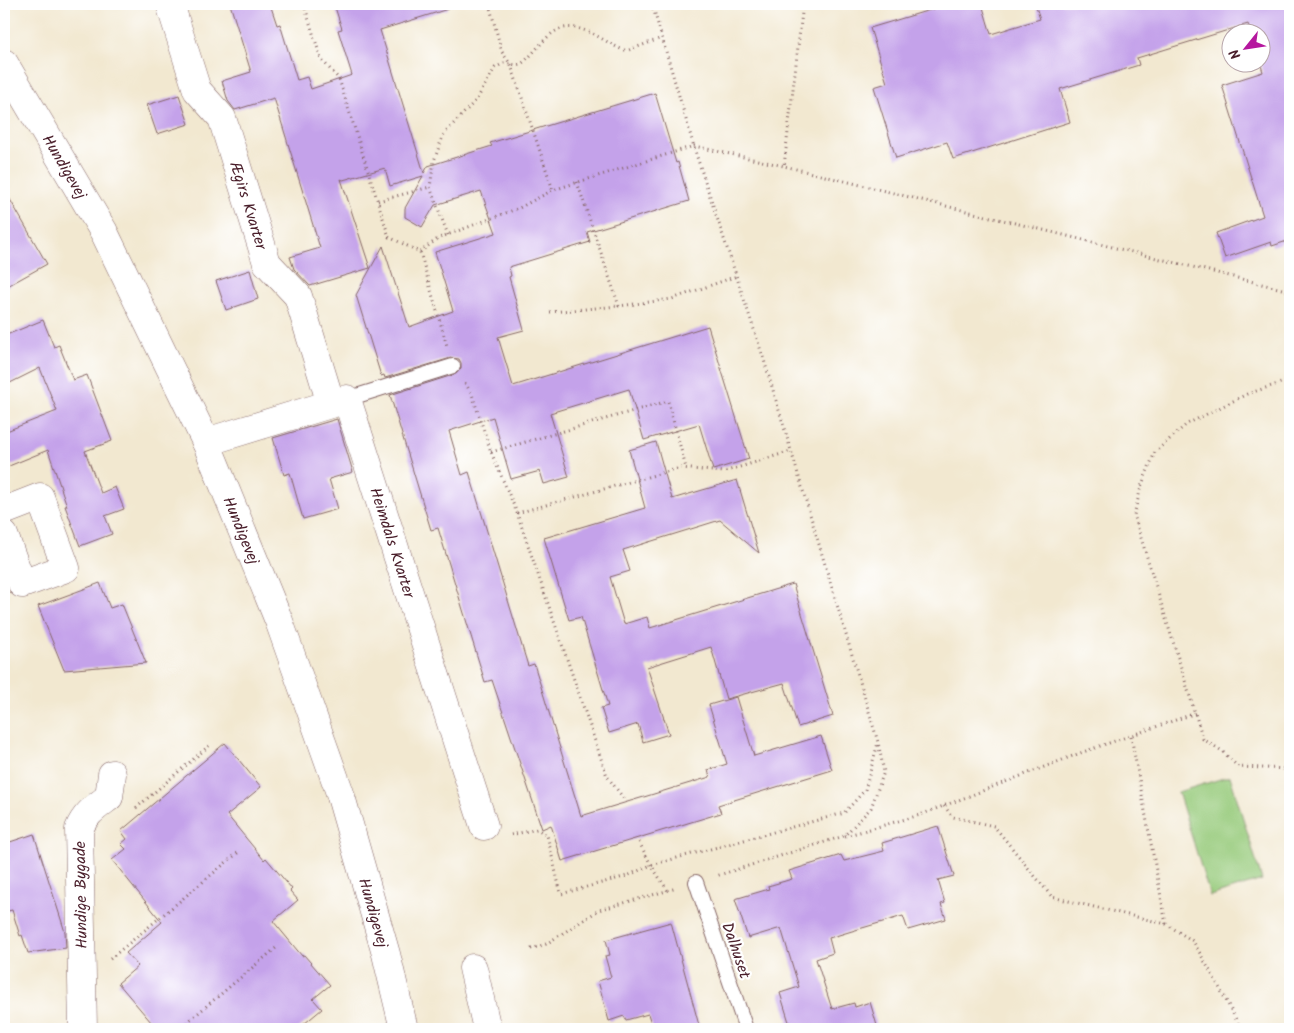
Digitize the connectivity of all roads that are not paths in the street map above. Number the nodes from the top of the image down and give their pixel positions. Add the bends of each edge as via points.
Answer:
1 (170, 4) edge
2 (4, 63) edge
3 (453, 366) dead end
4 (339, 401) junction
5 (206, 442) junction
6 (4, 511) edge
7 (4, 535) edge
8 (112, 774) dead end
9 (484, 826) road end
10 (696, 882) road end
11 (473, 968) dead end
12 (83, 1029) edge
13 (404, 1029) edge
14 (487, 1029) edge
15 (746, 1029) edge

1 - 4 street, Ægirs Kvarter via 197,90 222,118 267,263 298,296
2 - 5 street, Hundigevej via 104,232
3 - 4 lane
4 - 5 street
4 - 9 street, Heimdals Kvarter
5 - 13 street, Hundigevej via 278,622 340,793
6 - 7 street via 40,496 66,568 22,584
8 - 12 street, Hundige Bygade via 109,797 90,812 79,830
10 - 15 lane, Dalhuset
11 - 14 street

